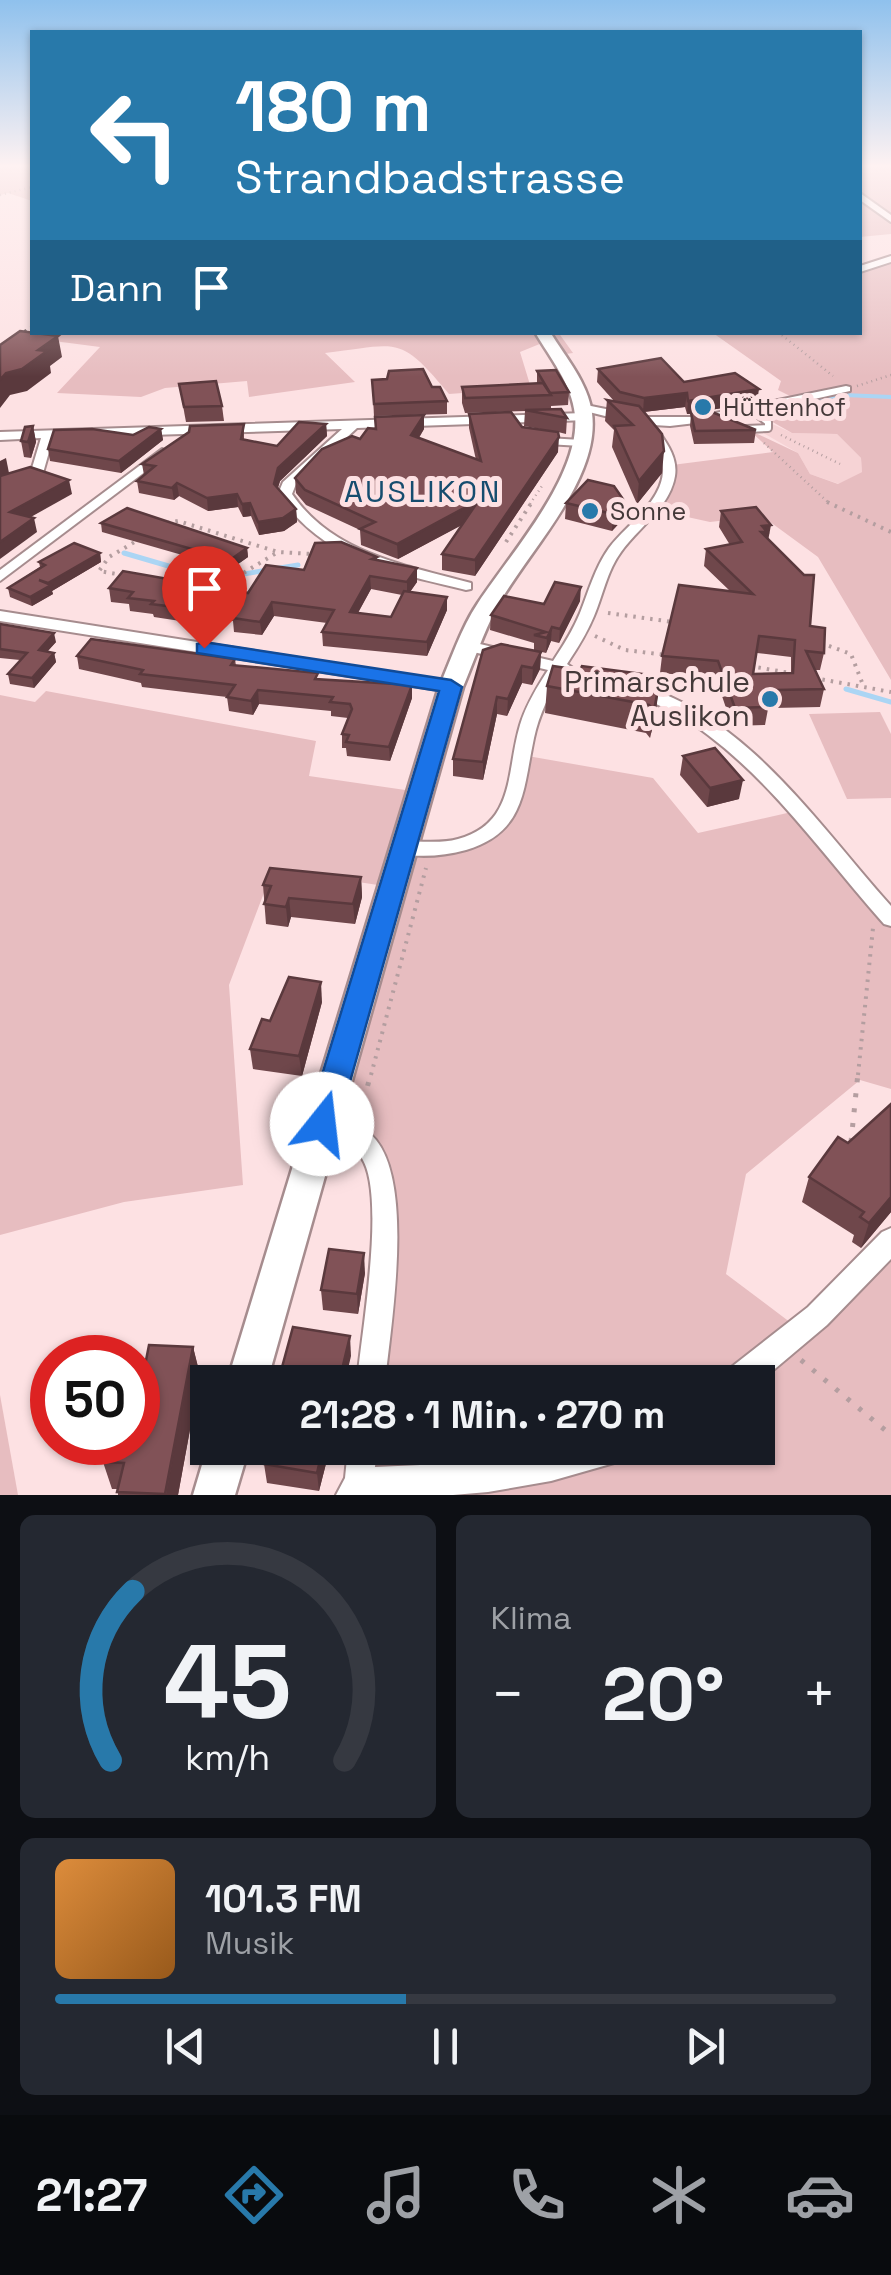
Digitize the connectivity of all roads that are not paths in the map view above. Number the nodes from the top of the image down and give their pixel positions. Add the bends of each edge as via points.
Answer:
1 (891, 259) edge
2 (862, 268) edge
3 (544, 335) edge
4 (846, 389) road end
5 (754, 410) junction
6 (584, 413) junction
7 (710, 418) junction
8 (644, 422) junction
9 (355, 423) junction
10 (186, 428) junction
11 (48, 434) junction
12 (0, 436) edge
13 (538, 439) edge
14 (582, 444) junction
15 (0, 485) edge
16 (0, 577) edge
17 (466, 586) dead end
18 (0, 616) edge
19 (467, 646) junction
20 (556, 667) junction
21 (588, 675) edge
22 (615, 682) edge
23 (451, 687) junction
24 (417, 849) junction
25 (886, 913) edge
26 (338, 1129) junction
27 (891, 1240) edge
28 (253, 1365) edge
29 (372, 1365) edge
30 (760, 1365) edge
31 (223, 1465) edge
32 (557, 1465) edge
33 (355, 1489) edge
34 (214, 1495) edge

1 - 2 street
3 - 6 main road via 573,378
4 - 5 street
5 - 7 street
5 - 7 lane via 768,428 749,430
6 - 8 street via 619,413
6 - 9 street via 517,424
6 - 14 main road
7 - 8 street
8 - 20 street via 669,455 672,474 639,527 609,558 581,628
9 - 10 street
9 - 17 street via 290,482 285,494 292,506 342,548
10 - 11 street
10 - 16 street
11 - 12 street
11 - 15 street via 38,470
13 - 14 lane
14 - 19 main road via 534,542 486,606
18 - 23 street
19 - 20 street
19 - 23 main road
20 - 21 street
20 - 24 street via 530,712 504,818 453,848
22 - 25 street via 677,707 731,743
23 - 24 main road
24 - 26 main road
26 - 28 main road
26 - 29 street via 379,1166 384,1204
27 - 30 street via 859,1278
31 - 34 main road
32 - 33 street via 476,1482

